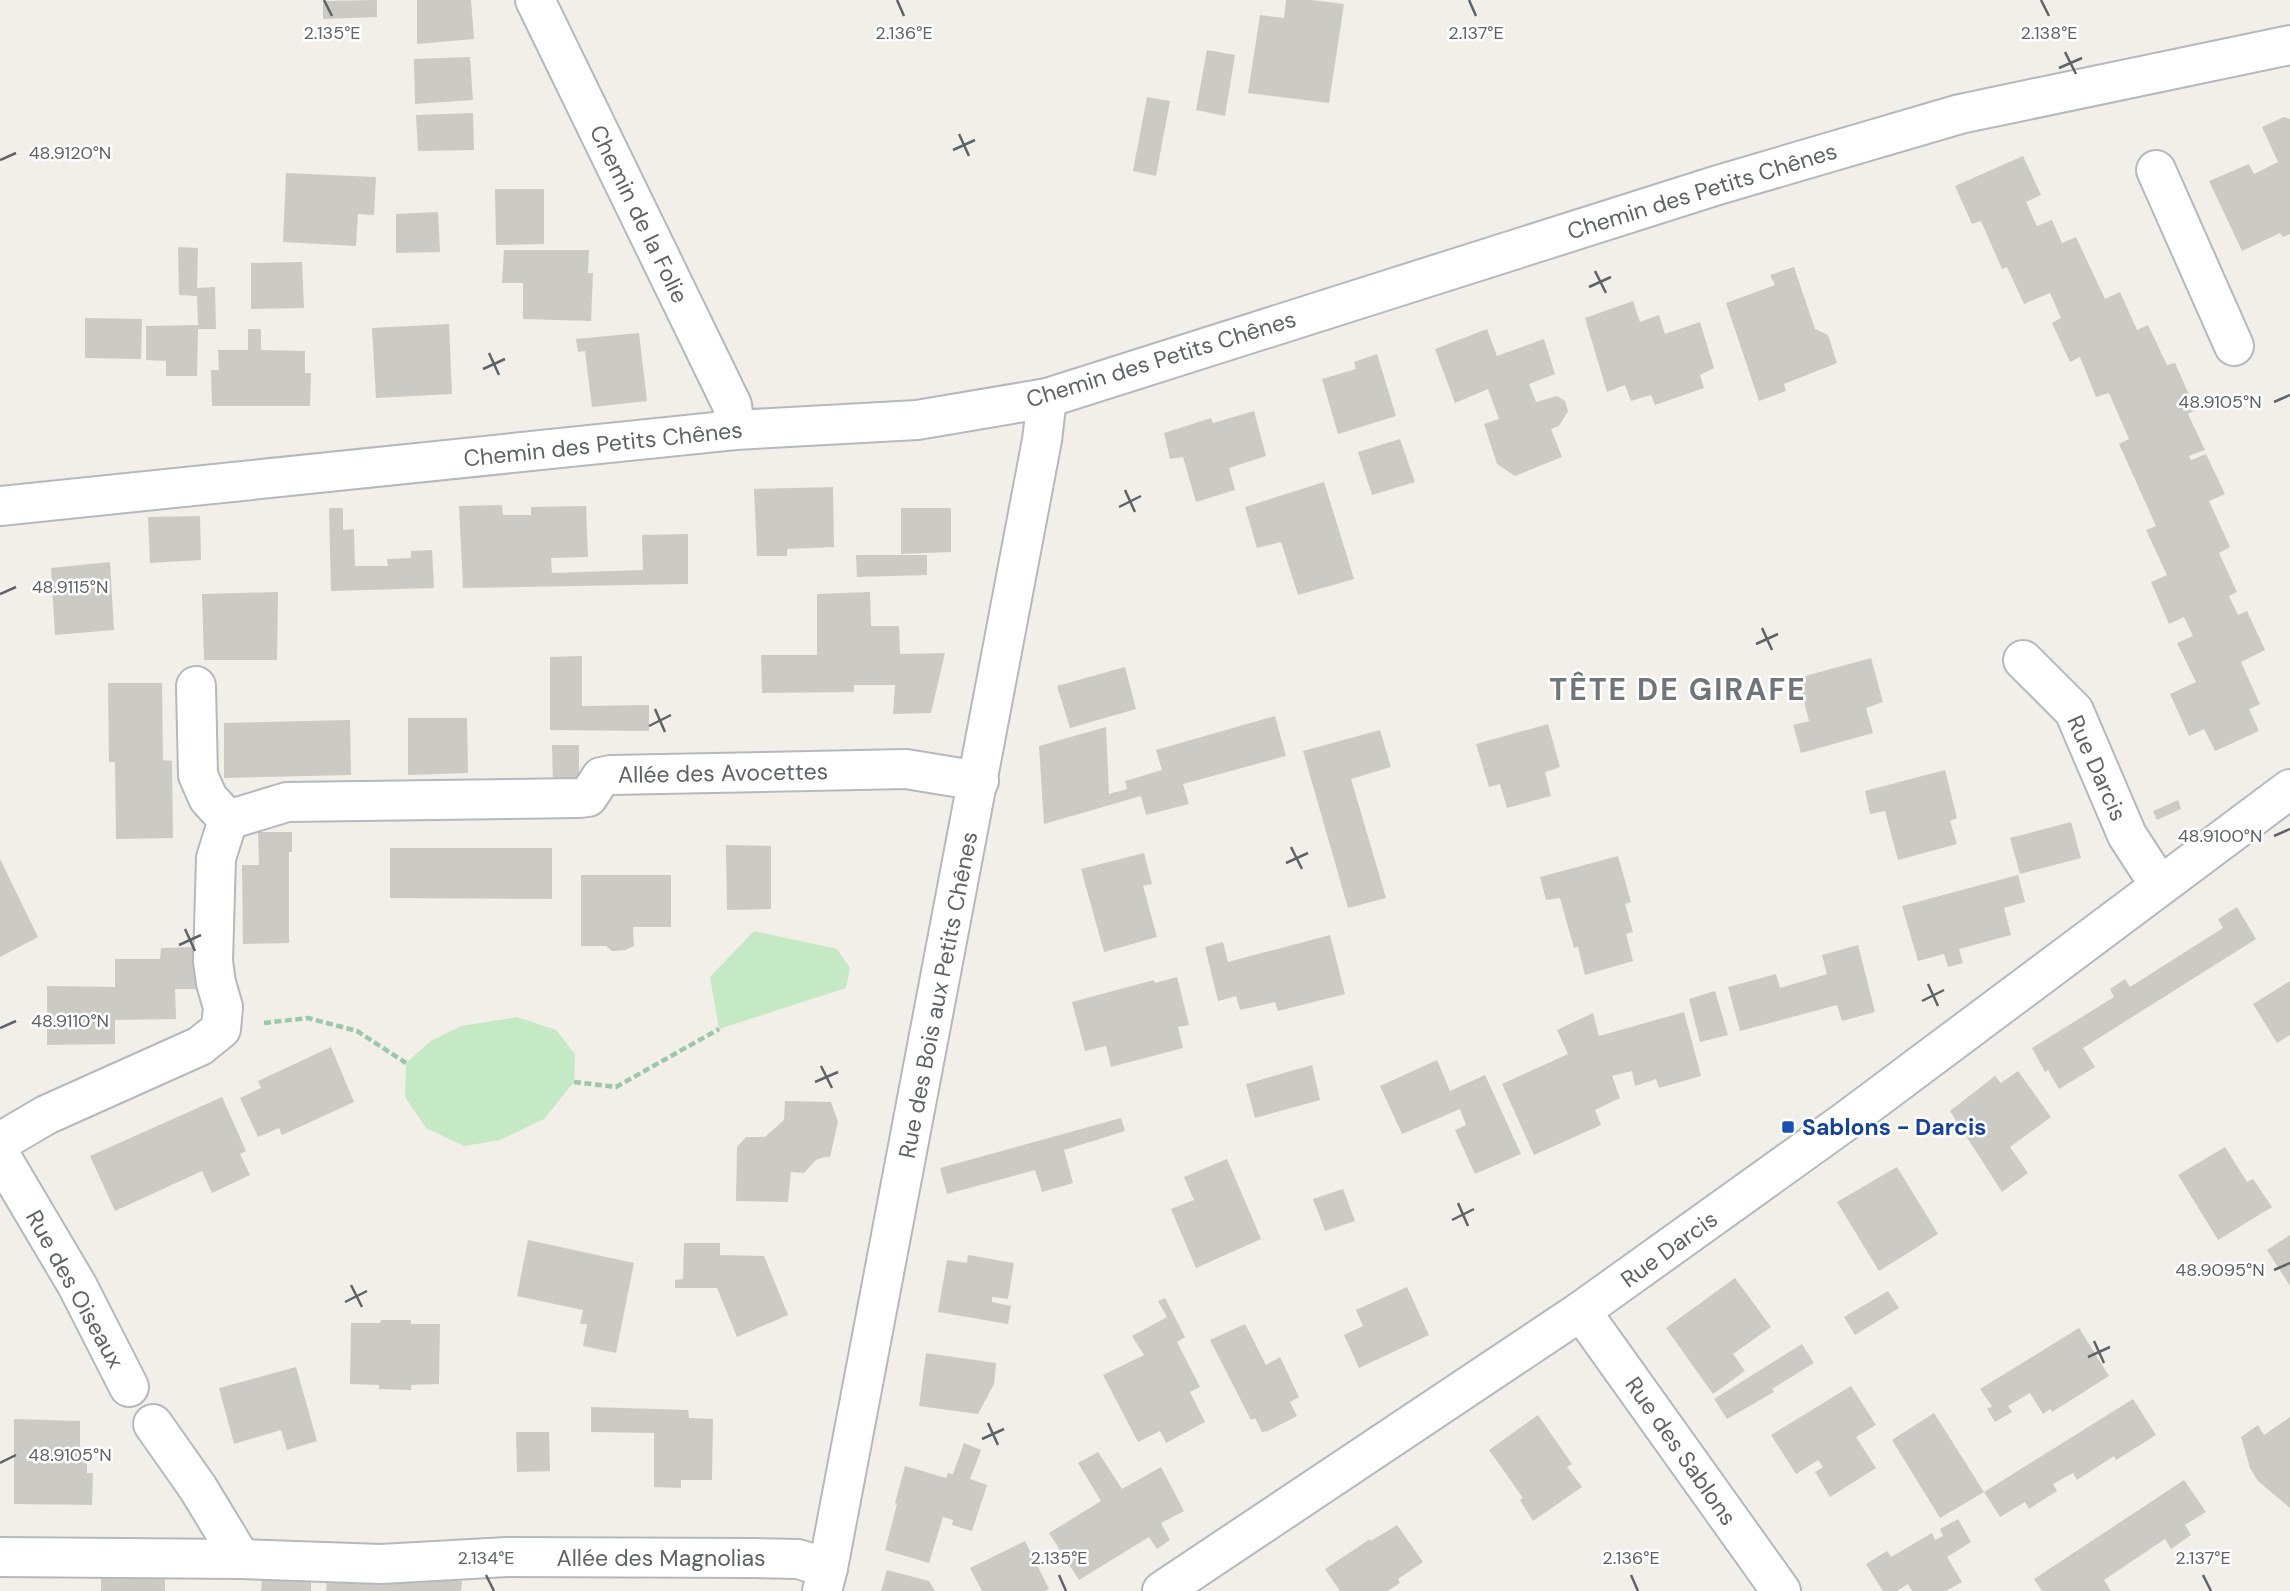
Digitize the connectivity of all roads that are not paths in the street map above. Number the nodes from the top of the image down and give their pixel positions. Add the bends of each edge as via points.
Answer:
1 (535, 0) edge
2 (2290, 45) edge
3 (2156, 170) dead end
4 (2234, 346) dead end
5 (1047, 398) junction
6 (736, 430) junction
7 (0, 506) edge
8 (2023, 660) dead end
9 (196, 686) dead end
10 (979, 781) junction
11 (2290, 789) edge
12 (228, 820) junction
13 (2160, 886) junction
14 (0, 1142) edge
15 (0, 1155) edge
16 (1581, 1311) junction
17 (128, 1387) dead end
18 (153, 1424) dead end
19 (0, 1557) edge
20 (241, 1559) junction
21 (825, 1579) edge
22 (1162, 1591) edge
23 (1781, 1591) edge

1 - 6 street, Chemin de la Folie via 732,405
2 - 5 street, Chemin des Petits Chênes via 1960,114 1718,185
3 - 4 street
5 - 6 street, Chemin des Petits Chênes via 917,420
5 - 10 street, Rue des Bois aux Petits Chênes
6 - 7 street, Chemin des Petits Chênes
8 - 13 street, Rue Darcis via 2074,711 2127,835
9 - 12 street via 198,775 208,797
10 - 12 street, Allée des Avocettes via 906,769 611,775 601,778 588,797 288,802
10 - 21 street, Rue des Bois aux Petits Chênes
11 - 13 street, Rue Darcis
12 - 14 street via 216,858 213,961 223,1007 221,1029 200,1046 46,1115
13 - 16 street, Rue Darcis via 1846,1121
15 - 17 street, Rue des Oiseaux via 76,1285
16 - 22 street, Rue Darcis
16 - 23 street, Rue des Sablons
18 - 20 street
19 - 20 street, Allée des Magnolias
20 - 21 street, Allée des Magnolias via 381,1564 507,1557 798,1559

